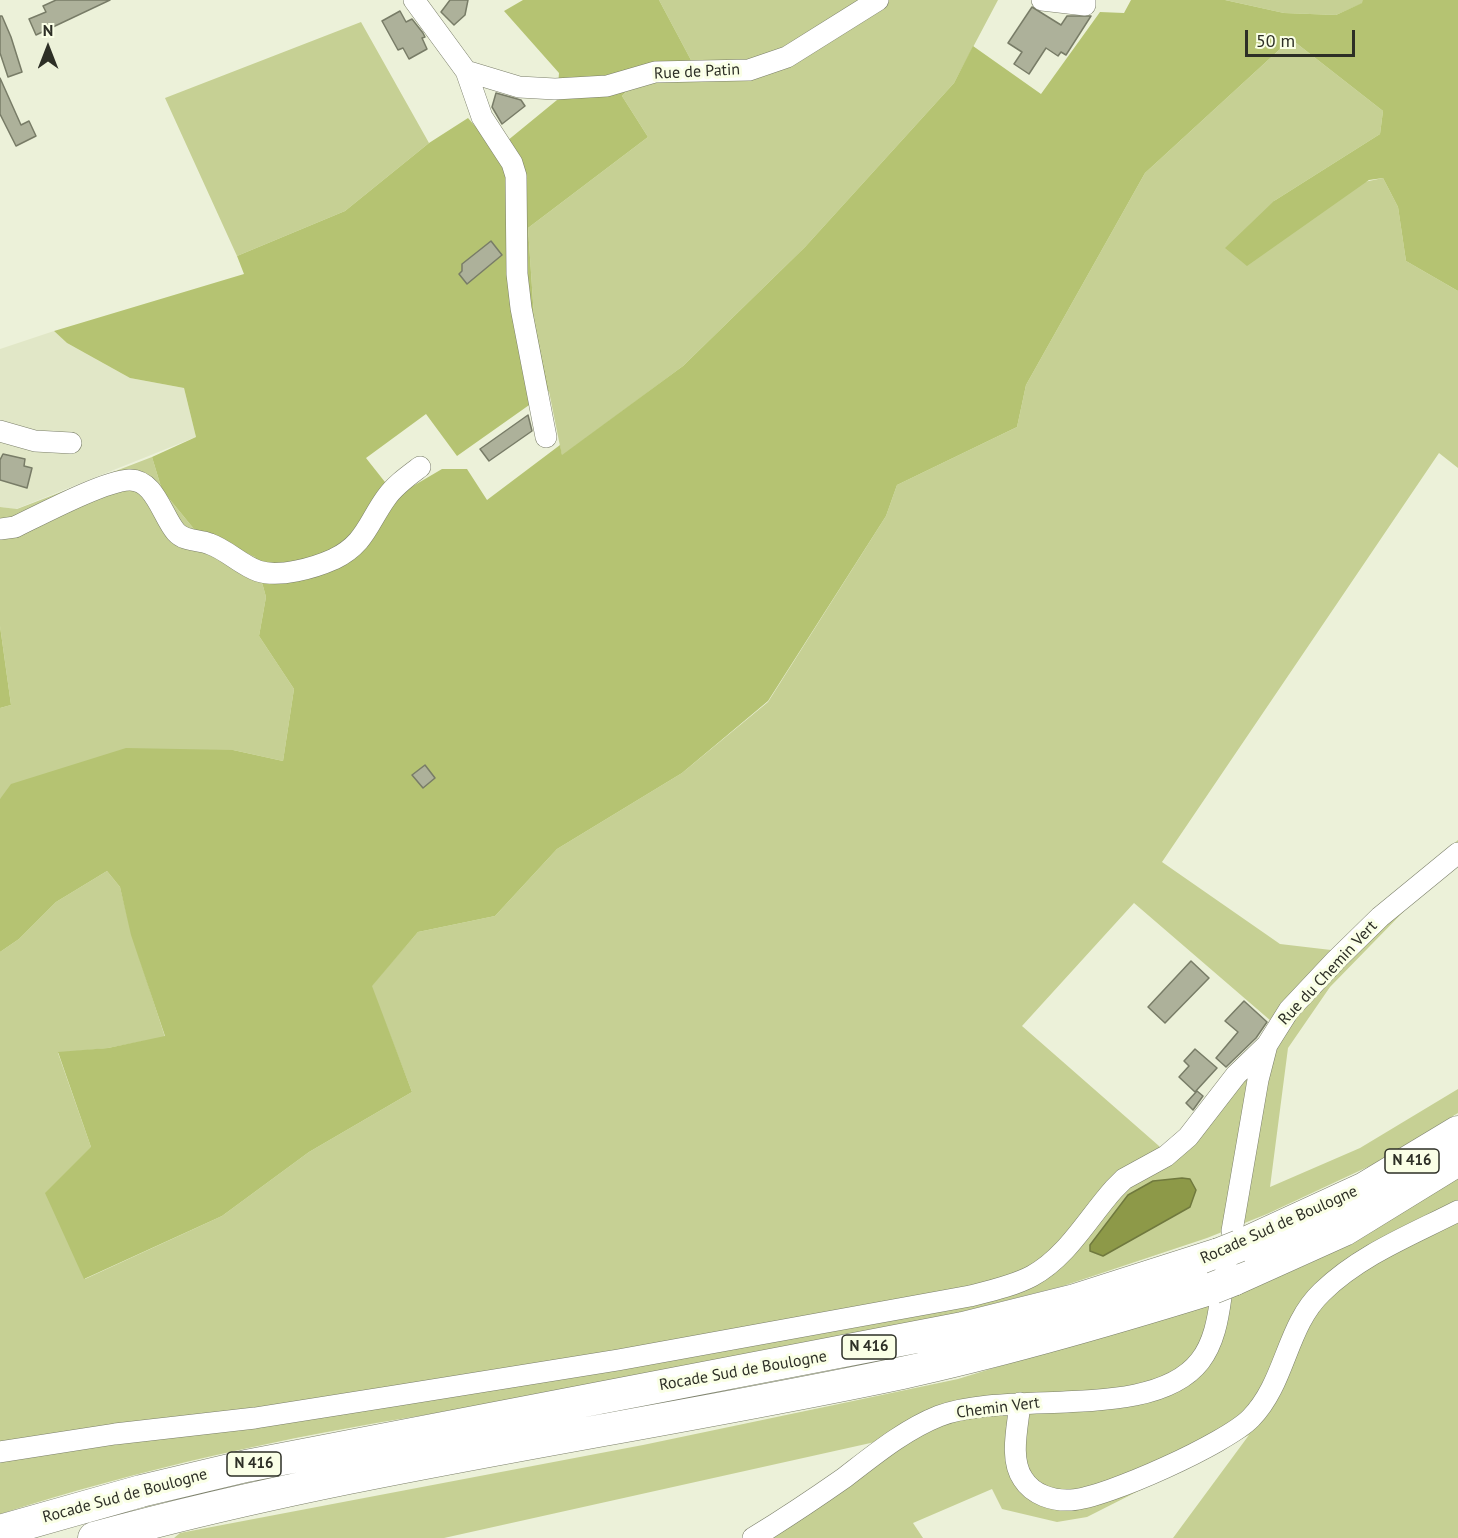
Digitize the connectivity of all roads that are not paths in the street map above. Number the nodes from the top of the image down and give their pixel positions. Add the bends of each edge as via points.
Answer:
1 (414, 0) edge
2 (878, 0) edge
3 (1042, 0) edge
4 (1085, 2) edge
5 (466, 71) junction
6 (0, 431) edge
7 (546, 437) dead end
8 (71, 443) dead end
9 (420, 467) dead end
10 (0, 529) edge
11 (1458, 853) edge
12 (1267, 1045) junction
13 (1458, 1132) edge
14 (1458, 1161) edge
15 (1458, 1211) edge
16 (1226, 1266) junction
17 (1020, 1403) junction
18 (0, 1452) edge
19 (0, 1531) edge
20 (94, 1538) edge
21 (753, 1538) edge

1 - 5 street
2 - 5 street, Rue de Patin via 788,57 749,70 655,72 607,86 555,89 519,87
3 - 4 street
5 - 7 street via 482,117 512,163 516,176 518,285
6 - 8 street via 35,441
9 - 10 street via 386,498 368,532 334,559 276,573 258,571 208,543 177,532 150,489 130,480 112,483
11 - 12 street, Rue du Chemin Vert via 1380,917 1336,960 1289,1011
12 - 16 street, Rue du Chemin Vert
12 - 18 street via 1236,1075 1188,1137 1166,1156 1124,1179 1053,1261 1029,1278 1001,1288 606,1362 255,1419 115,1434
13 - 16 highway, Rocade Sud de Boulogne / N 416
14 - 16 highway, Rocade Sud de Boulogne / N 416 via 1344,1230
15 - 17 street via 1365,1259 1319,1294 1300,1322 1277,1379 1257,1411 1233,1434 1106,1492 1069,1500 1031,1489 1017,1465
16 - 17 street, Chemin Vert via 1208,1348 1178,1382 1132,1396
16 - 19 highway, Rocade Sud de Boulogne / N 416 via 1108,1290 963,1328 246,1466 112,1498
16 - 20 highway, Rocade Sud de Boulogne / N 416 via 1036,1340 901,1373 259,1498
17 - 21 street, Chemin Vert via 959,1410 927,1421

